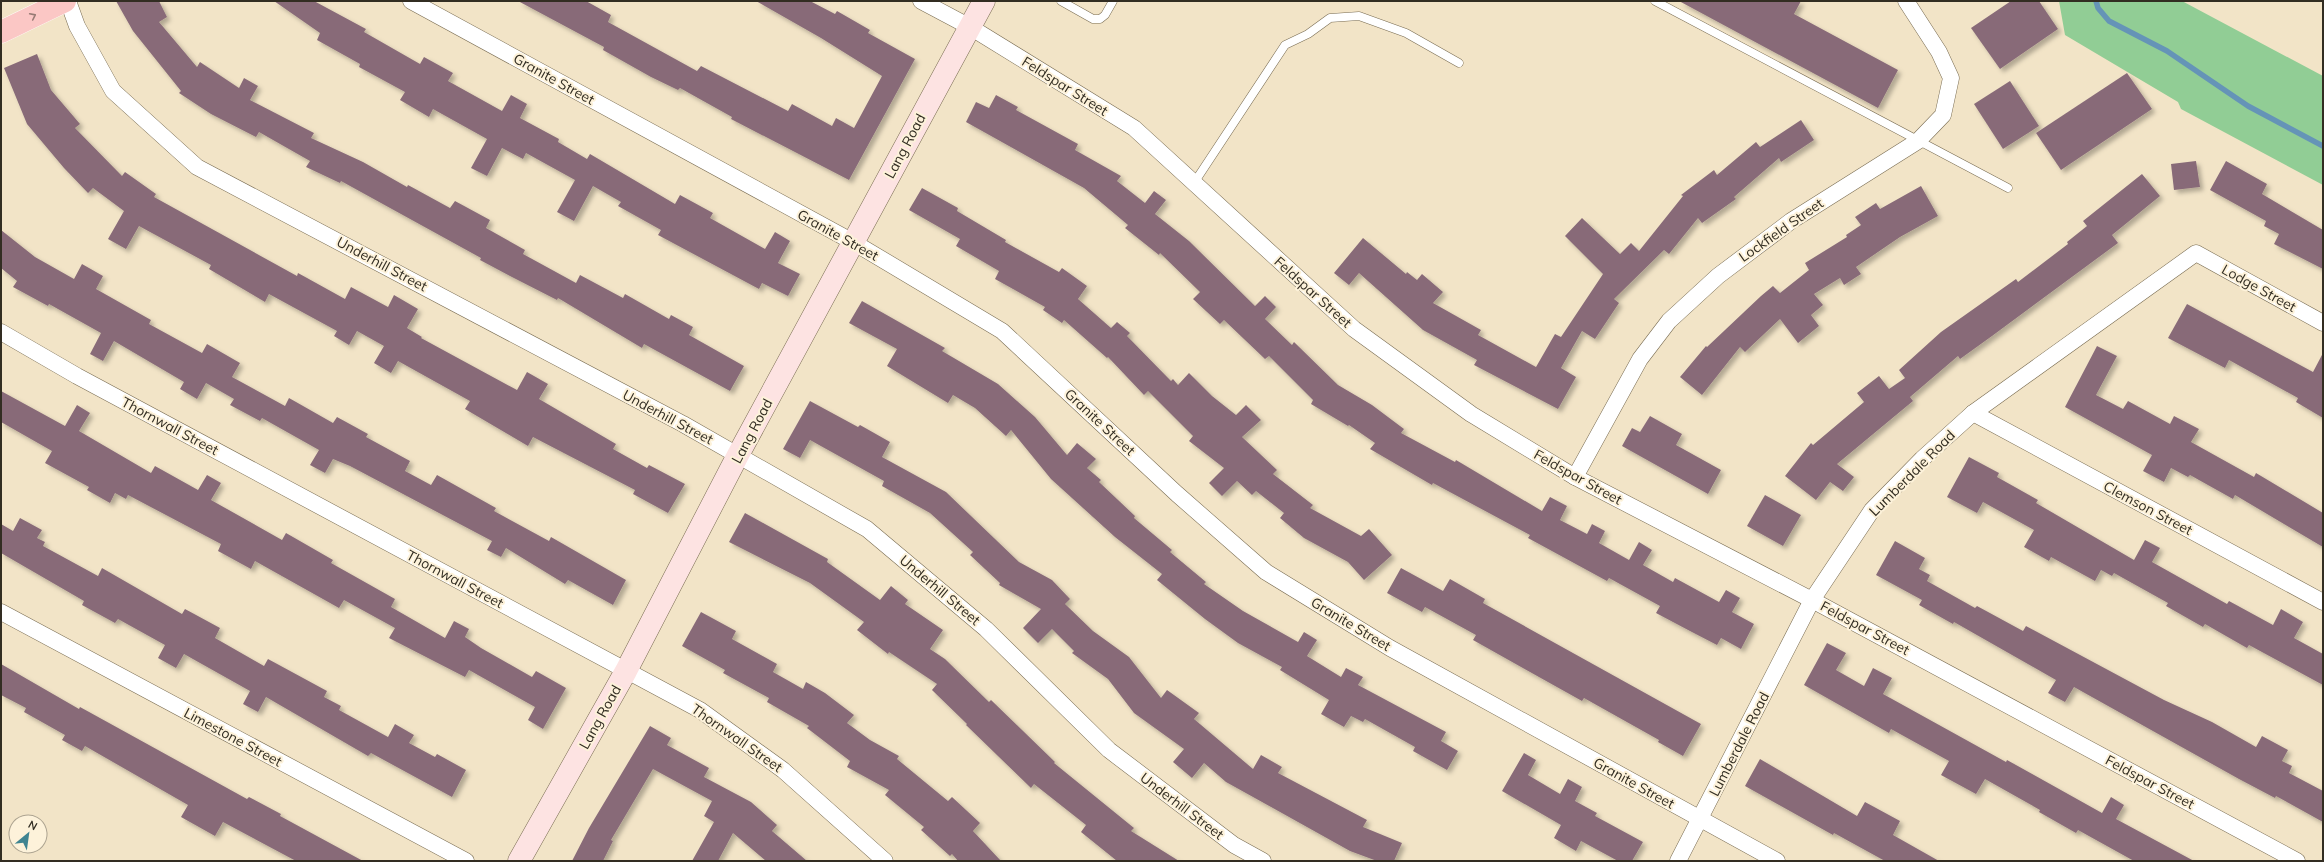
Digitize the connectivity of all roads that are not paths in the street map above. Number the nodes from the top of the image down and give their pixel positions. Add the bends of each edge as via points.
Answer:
1 (67, 1) edge
2 (411, 1) edge
3 (921, 1) edge
4 (984, 1) edge
5 (1061, 1) edge
6 (1113, 1) edge
7 (1655, 1) edge
8 (1906, 1) edge
9 (970, 27) junction
10 (1, 32) edge
11 (1459, 63) dead end
12 (1918, 141) junction
13 (1194, 183) junction
14 (2008, 188) dead end
15 (853, 242) junction
16 (2196, 253) joint
17 (2323, 323) edge
18 (1, 332) edge
19 (1973, 413) junction
20 (738, 455) junction
21 (1575, 476) junction
22 (1812, 600) junction
23 (2323, 602) edge
24 (1, 612) edge
25 (626, 670) junction
26 (1701, 820) junction
27 (466, 861) edge
28 (519, 861) edge
29 (885, 861) edge
30 (1263, 861) edge
31 (1678, 861) edge
32 (1777, 861) edge
33 (2297, 861) edge

10 -> 1 main road
1 - 20 street, Underhill Street via 77,26 113,91 197,167
2 - 15 street, Granite Street
3 - 9 street, Feldspar Street
4 - 9 street, Lang Road
5 - 6 lane via 1093,19 1100,20
7 - 12 lane
8 - 12 street, Lockfield Street via 1939,52 1951,78 1944,115
9 - 13 street, Feldspar Street via 1134,128
9 - 15 street, Lang Road
11 - 13 lane via 1406,33 1359,16 1330,18 1308,34 1285,45
12 - 14 lane
12 - 21 street, Lockfield Street via 1791,221 1718,276 1669,321 1640,359
13 - 21 street, Feldspar Street via 1354,329 1471,414
15 - 20 street, Lang Road
15 - 26 street, Granite Street via 1002,332 1177,494 1266,572 1390,648
16 - 17 street, Lodge Street
16 - 19 street, Lumberdale Road
18 - 25 street, Thornwall Street via 77,376
19 - 22 street, Lumberdale Road via 1922,459 1872,510
19 - 23 street, Clemson Street
20 - 25 street, Lang Road
20 - 30 street, Underhill Street via 867,529 986,629 1109,750 1234,845
21 - 22 street, Feldspar Street
22 - 26 street, Lumberdale Road
22 - 33 street, Feldspar Street
24 - 27 street, Limestone Street
25 - 28 street, Lang Road
25 - 29 street, Thornwall Street via 700,710 783,770
26 - 31 street, Lumberdale Road
26 - 32 street, Granite Street

